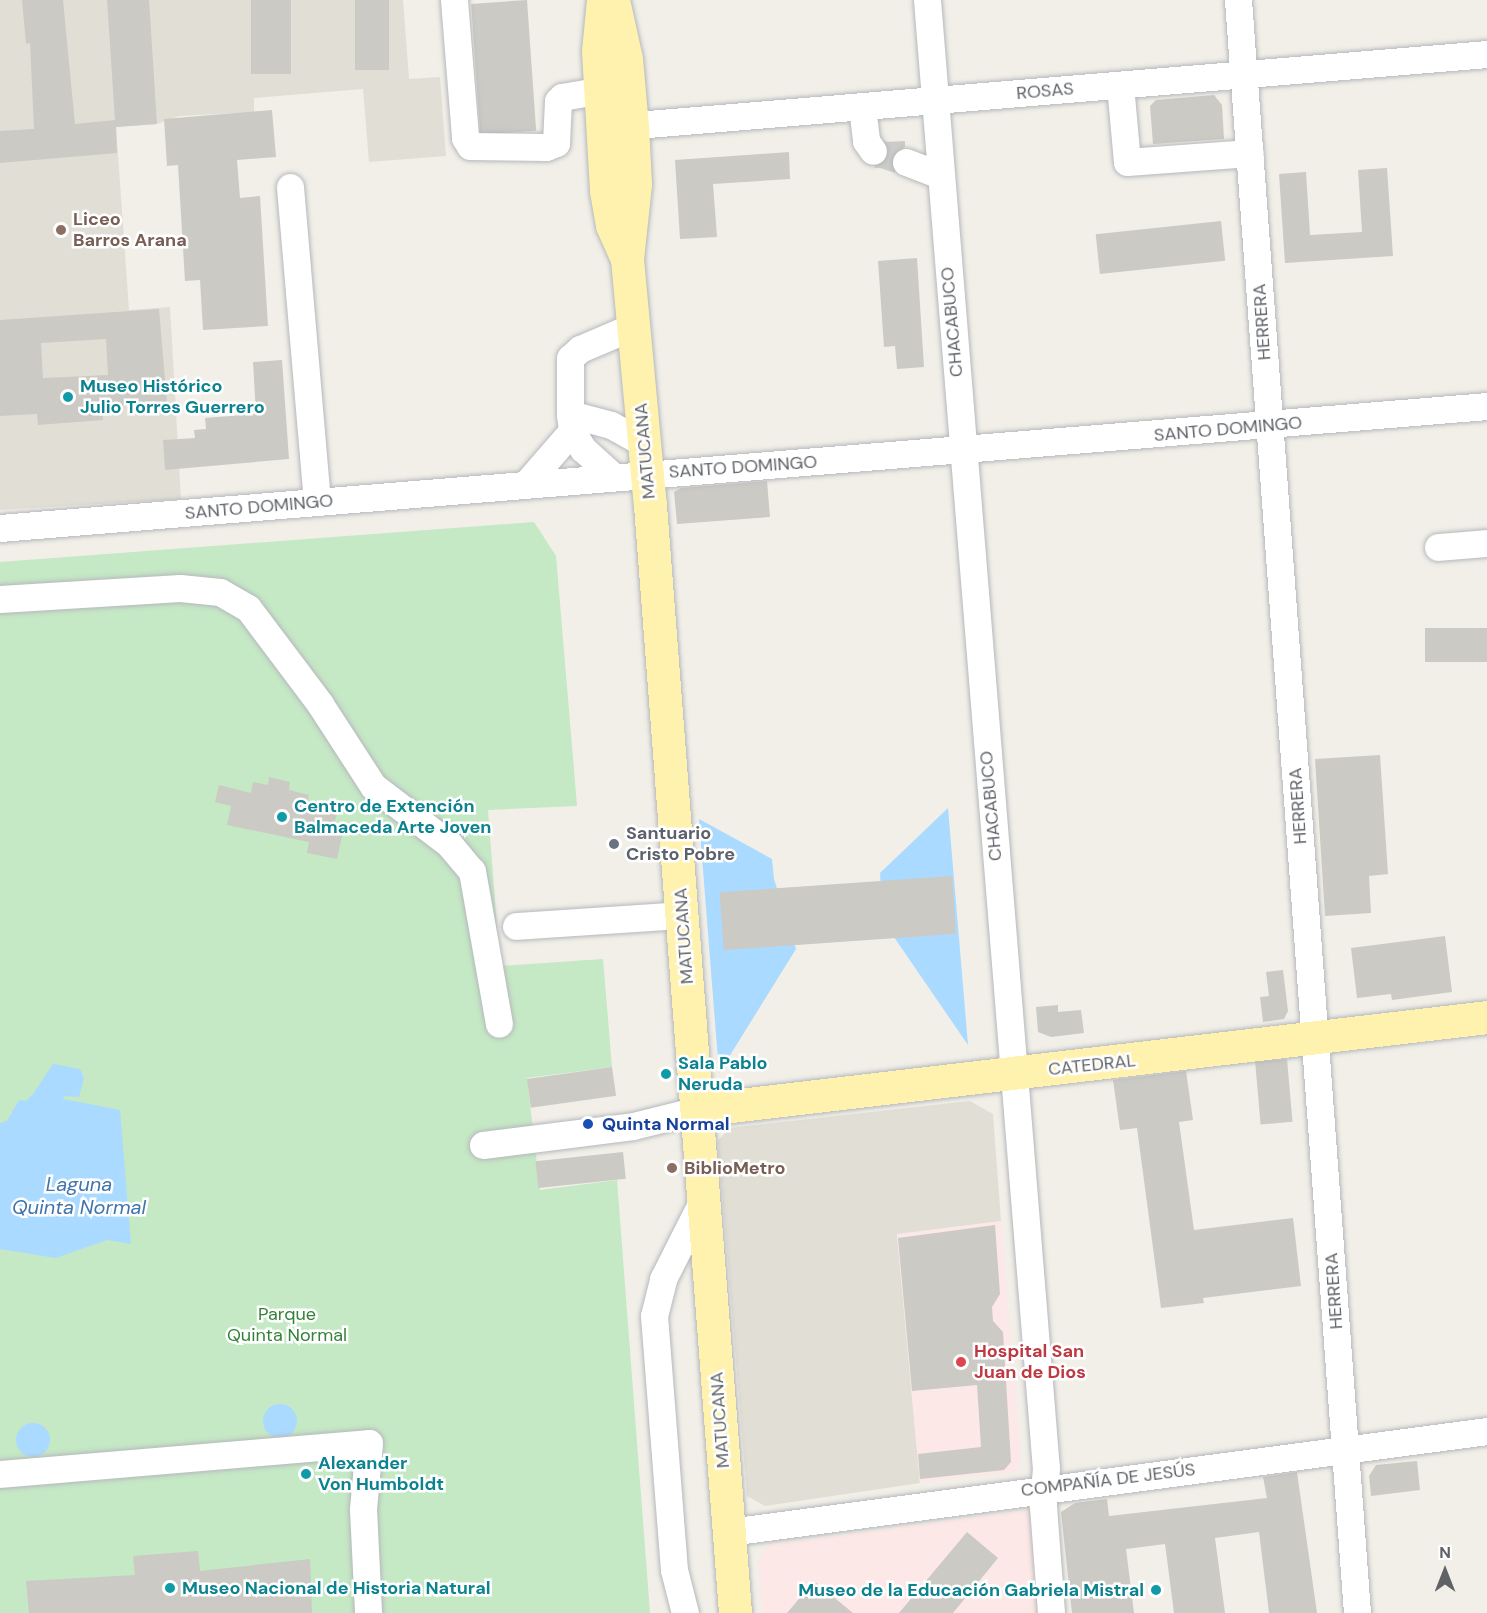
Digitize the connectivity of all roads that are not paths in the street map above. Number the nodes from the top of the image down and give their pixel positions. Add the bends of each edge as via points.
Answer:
1 (454, 0) edge
2 (603, 0) edge
3 (613, 0) edge
4 (927, 0) edge
5 (1238, 0) edge
6 (1487, 54) edge
7 (1244, 75) junction
8 (1120, 85) junction
9 (600, 90) junction
10 (934, 100) junction
11 (862, 107) junction
12 (618, 127) junction
13 (873, 151) dead end
14 (1250, 153) junction
15 (906, 162) tunnel mouth
16 (940, 174) junction
17 (290, 187) dead end
18 (634, 326) junction
19 (1487, 406) edge
20 (571, 422) junction
21 (1270, 426) junction
22 (962, 449) junction
23 (646, 459) junction
24 (614, 477) junction
25 (525, 484) junction
26 (317, 502) junction
27 (0, 528) edge
28 (1487, 543) edge
29 (1438, 547) dead end
30 (0, 599) edge
31 (682, 915) junction
32 (516, 926) dead end
33 (1487, 1017) edge
34 (499, 1024) dead end
35 (1315, 1040) junction
36 (1013, 1073) junction
37 (697, 1110) junction
38 (483, 1145) dead end
39 (704, 1198) junction
40 (1487, 1431) edge
41 (1345, 1450) junction
42 (0, 1474) edge
43 (1044, 1488) junction
44 (729, 1532) junction
45 (368, 1613) edge
46 (686, 1613) edge
47 (735, 1613) edge
48 (1051, 1613) edge
49 (1358, 1613) edge

1 - 9 street via 465,138 470,146 546,147 556,143 558,101
2 - 9 main road, MATUCANA via 598,32
3 - 12 main road, MATUCANA via 626,59
4 - 10 street, CHACABUCO
5 - 7 street, HERRERA
6 - 7 street, ROSAS
7 - 8 street, ROSAS
7 - 14 street, HERRERA
8 - 10 street, ROSAS
8 - 14 street via 1127,162
9 - 12 main road, MATUCANA
10 - 11 street, ROSAS
10 - 16 street, CHACABUCO
11 - 12 street, ROSAS
11 - 13 street via 866,141
12 - 18 main road, MATUCANA via 635,184 627,259
14 - 21 street, HERRERA
15 - 16 street
16 - 22 street, CHACABUCO
17 - 26 street
18 - 20 street via 580,349 570,358
18 - 23 main road, MATUCANA
19 - 21 street, SANTO DOMINGO
20 - 23 street via 611,425
20 - 24 street via 583,449
20 - 25 street
21 - 22 street, SANTO DOMINGO
21 - 35 street, HERRERA
22 - 23 street, SANTO DOMINGO
22 - 36 street, CHACABUCO
23 - 24 street, SANTO DOMINGO
23 - 31 main road, MATUCANA
24 - 25 street, SANTO DOMINGO
25 - 26 street, SANTO DOMINGO
26 - 27 street, SANTO DOMINGO
28 - 29 street
30 - 34 street via 180,588 220,592 248,608 320,704 373,786 449,844 472,872
31 - 32 street
31 - 37 main road, MATUCANA
33 - 35 main road, CATEDRAL
35 - 36 main road, CATEDRAL
35 - 41 street, HERRERA
36 - 37 main road, CATEDRAL
36 - 43 street, CHACABUCO
37 - 38 street via 633,1126
37 - 39 main road, MATUCANA
39 - 44 main road, MATUCANA
39 - 46 street via 663,1279 654,1316 674,1570
40 - 41 street, COMPAÑÍA DE JESÚS
41 - 43 street, COMPAÑÍA DE JESÚS
41 - 49 street, HERRERA
42 - 45 street via 369,1443 363,1509
43 - 44 street, COMPAÑÍA DE JESÚS
43 - 48 street, CHACABUCO
44 - 47 main road, MATUCANA

